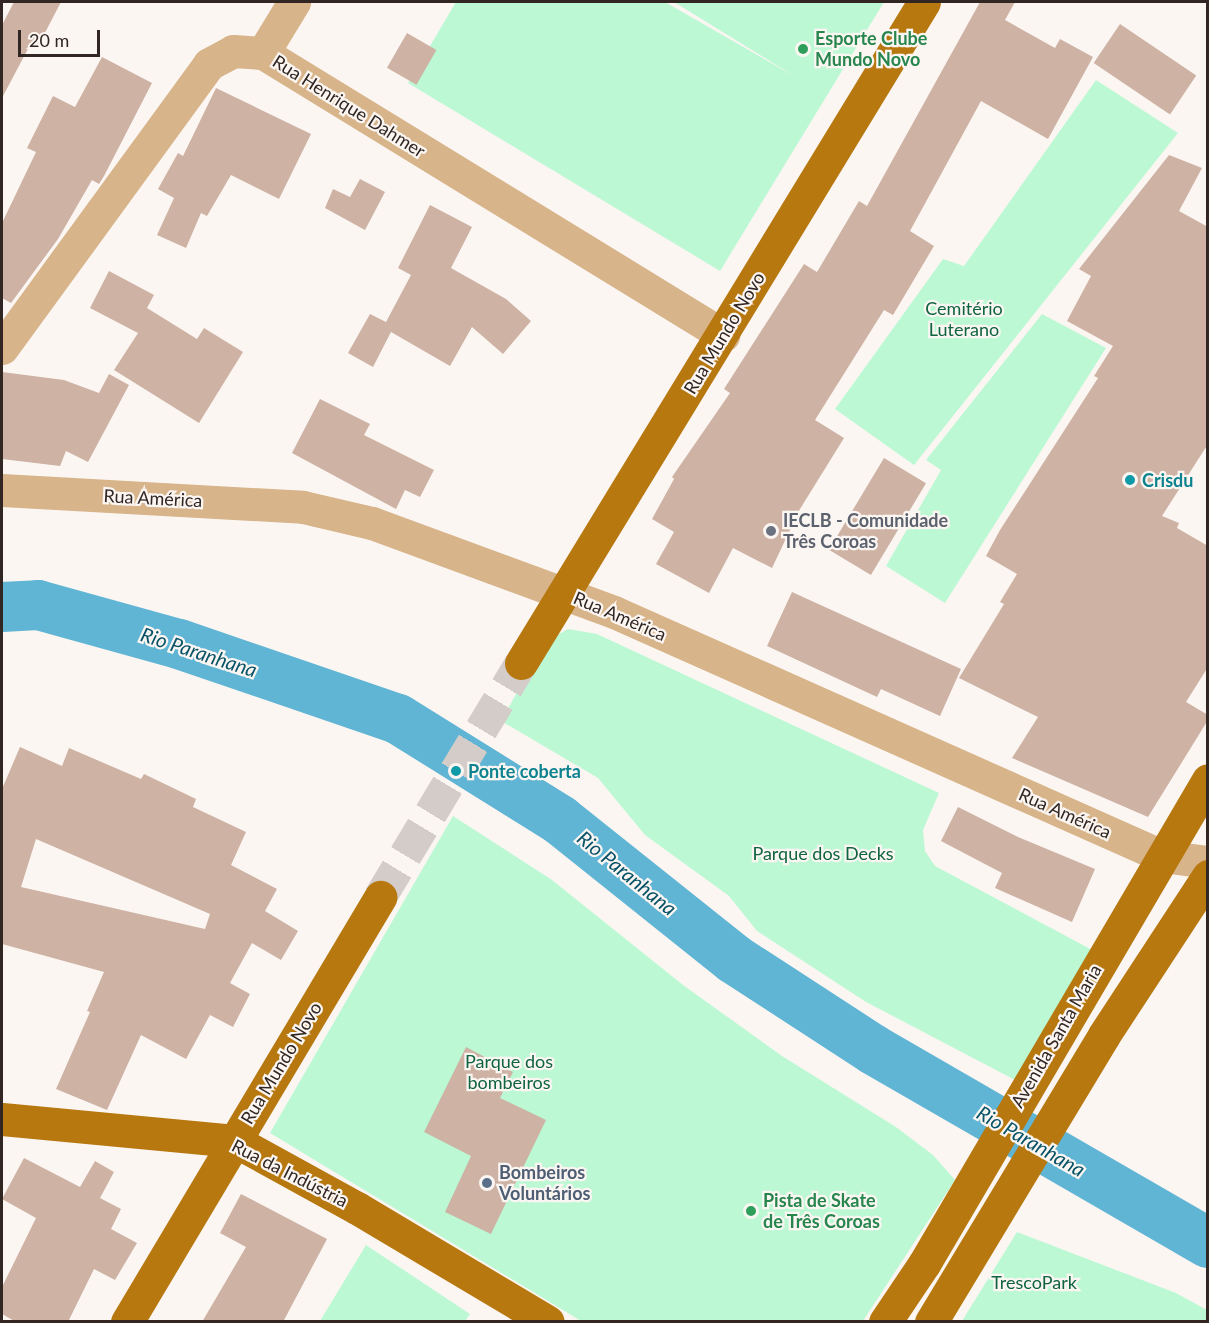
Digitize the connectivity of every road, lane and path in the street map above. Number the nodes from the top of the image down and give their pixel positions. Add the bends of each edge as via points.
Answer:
1 (294, 2) edge
2 (924, 2) edge
3 (263, 53) junction
4 (723, 335) junction
5 (2, 348) edge
6 (2, 490) edge
7 (564, 592) junction
8 (521, 663) tunnel mouth
9 (1208, 780) edge
10 (1162, 856) junction
11 (1208, 862) edge
12 (1208, 876) edge
13 (380, 897) tunnel mouth
14 (2, 1119) edge
15 (235, 1141) junction
16 (127, 1322) edge
17 (548, 1322) edge
18 (885, 1322) edge
19 (931, 1322) edge

1 - 3 street
2 - 4 main road, Rua Mundo Novo
3 - 4 street, Rua Henrique Dahmer
3 - 5 street, Rua Henrique Dahmer via 234,51 208,64
4 - 7 main road, Rua Mundo Novo
6 - 7 street, Rua América via 303,507 372,524
7 - 8 main road, Rua Mundo Novo
7 - 10 street, Rua América
9 - 10 main road, Avenida Santa Maria
10 - 11 street, Rua América
10 - 18 main road, Avenida Santa Maria via 924,1264
12 - 19 main road via 1104,1035
13 - 15 main road, Rua Mundo Novo
14 - 15 main road, Rua da Indústria
15 - 16 main road, Rua Mundo Novo
15 - 17 main road, Rua da Indústria via 357,1208

